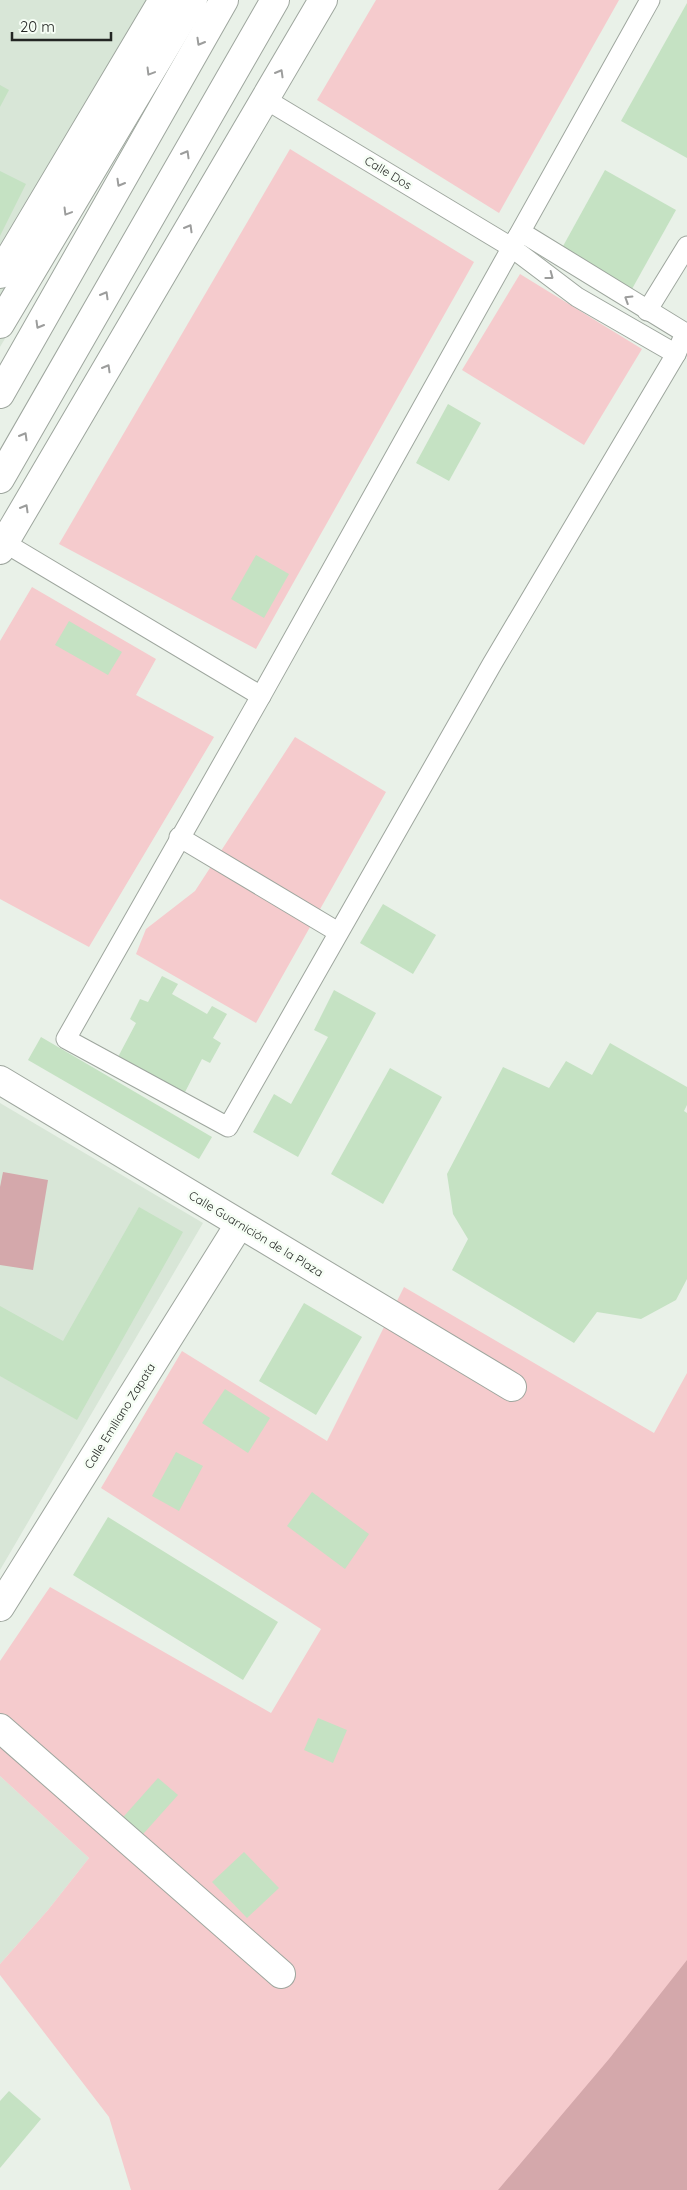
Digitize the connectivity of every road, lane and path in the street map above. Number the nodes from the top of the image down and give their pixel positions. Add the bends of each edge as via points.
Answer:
1 (163, 0) edge
2 (193, 0) edge
3 (224, 0) edge
4 (275, 0) edge
5 (323, 0) edge
6 (650, 0) edge
7 (265, 99) junction
8 (687, 246) edge
9 (511, 247) junction
10 (0, 274) edge
11 (647, 311) junction
12 (0, 324) edge
13 (686, 334) edge
14 (676, 354) junction
15 (8, 362) edge
16 (0, 394) edge
17 (0, 479) edge
18 (2, 544) edge
19 (261, 696) junction
20 (180, 837) junction
21 (338, 932) junction
22 (0, 1080) edge
23 (239, 1225) junction
24 (512, 1387) dead end
25 (0, 1606) edge
26 (0, 1728) edge
27 (281, 1974) dead end

1 - 10 main road
2 -> 12 main road
3 -> 15 main road
17 -> 4 main road
7 -> 5 main road
6 - 9 lane
7 - 9 lane, Calle Dos
18 -> 7 main road
8 - 11 lane
11 -> 9 lane via 520,232
9 -> 14 lane, Calle Dos via 577,297
9 - 19 lane
11 - 13 lane
13 - 14 lane
14 - 21 lane
15 - 16 main road
18 - 19 lane
19 - 20 lane
20 - 21 lane
20 - 21 lane via 66,1040 228,1127
22 - 23 main road, Calle Guarnición de la Plaza
23 - 24 main road, Calle Guarnición de la Plaza
23 - 25 main road, Calle Emiliano Zapata
26 - 27 main road

